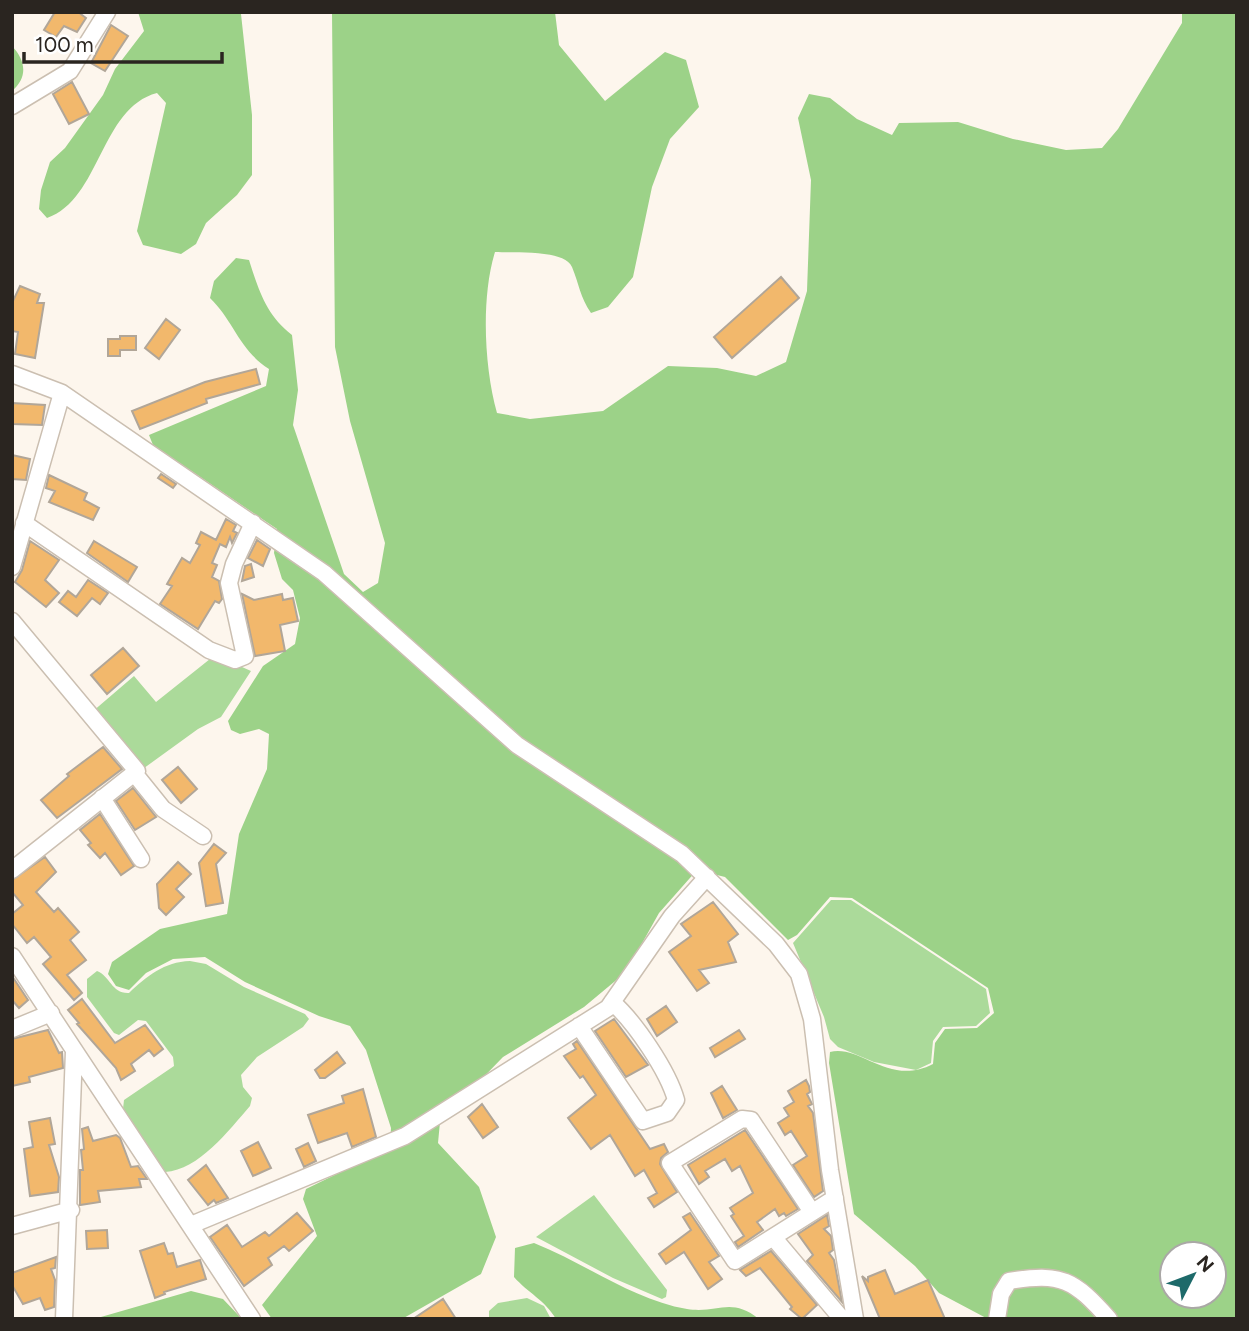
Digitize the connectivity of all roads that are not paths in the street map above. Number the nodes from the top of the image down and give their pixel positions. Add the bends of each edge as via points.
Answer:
1 (107, 12) edge
2 (12, 106) edge
3 (12, 374) edge
4 (61, 393) junction
5 (24, 523) junction
6 (253, 523) junction
7 (12, 567) edge
8 (12, 621) edge
9 (134, 773) junction
10 (102, 799) junction
11 (203, 836) dead end
12 (141, 859) dead end
13 (12, 870) edge
14 (707, 877) junction
15 (12, 956) edge
16 (612, 1002) junction
17 (51, 1013) junction
18 (579, 1026) junction
19 (12, 1029) edge
20 (74, 1051) junction
21 (835, 1198) junction
22 (71, 1210) junction
23 (812, 1212) junction
24 (191, 1224) junction
25 (12, 1226) edge
26 (773, 1237) junction
27 (64, 1319) edge
28 (252, 1319) edge
29 (842, 1319) edge
30 (855, 1319) edge
31 (997, 1319) edge
32 (1109, 1319) edge

1 - 2 street via 70,71
3 - 4 street
4 - 5 street
4 - 6 street
5 - 6 street via 209,650 235,660 245,656 229,583
5 - 7 street
6 - 14 street via 324,573 517,745 682,854
8 - 9 street via 137,771
9 - 10 street
9 - 11 street via 163,809
10 - 12 street
10 - 13 street
14 - 16 street via 672,916
14 - 21 street via 776,944 799,974 812,1018
15 - 17 street
16 - 18 street
16 - 18 street via 639,1034 673,1088 676,1100 667,1113 643,1121
17 - 19 street
17 - 20 street
18 - 24 street via 405,1136
20 - 22 street
20 - 24 street
21 - 23 street
21 - 30 street
22 - 25 street
22 - 27 street
23 - 26 street
23 - 26 street via 751,1120 742,1119 670,1163 735,1261
24 - 28 street
26 - 29 street
31 - 32 street via 1001,1294 1009,1281 1041,1276 1065,1280 1083,1290

